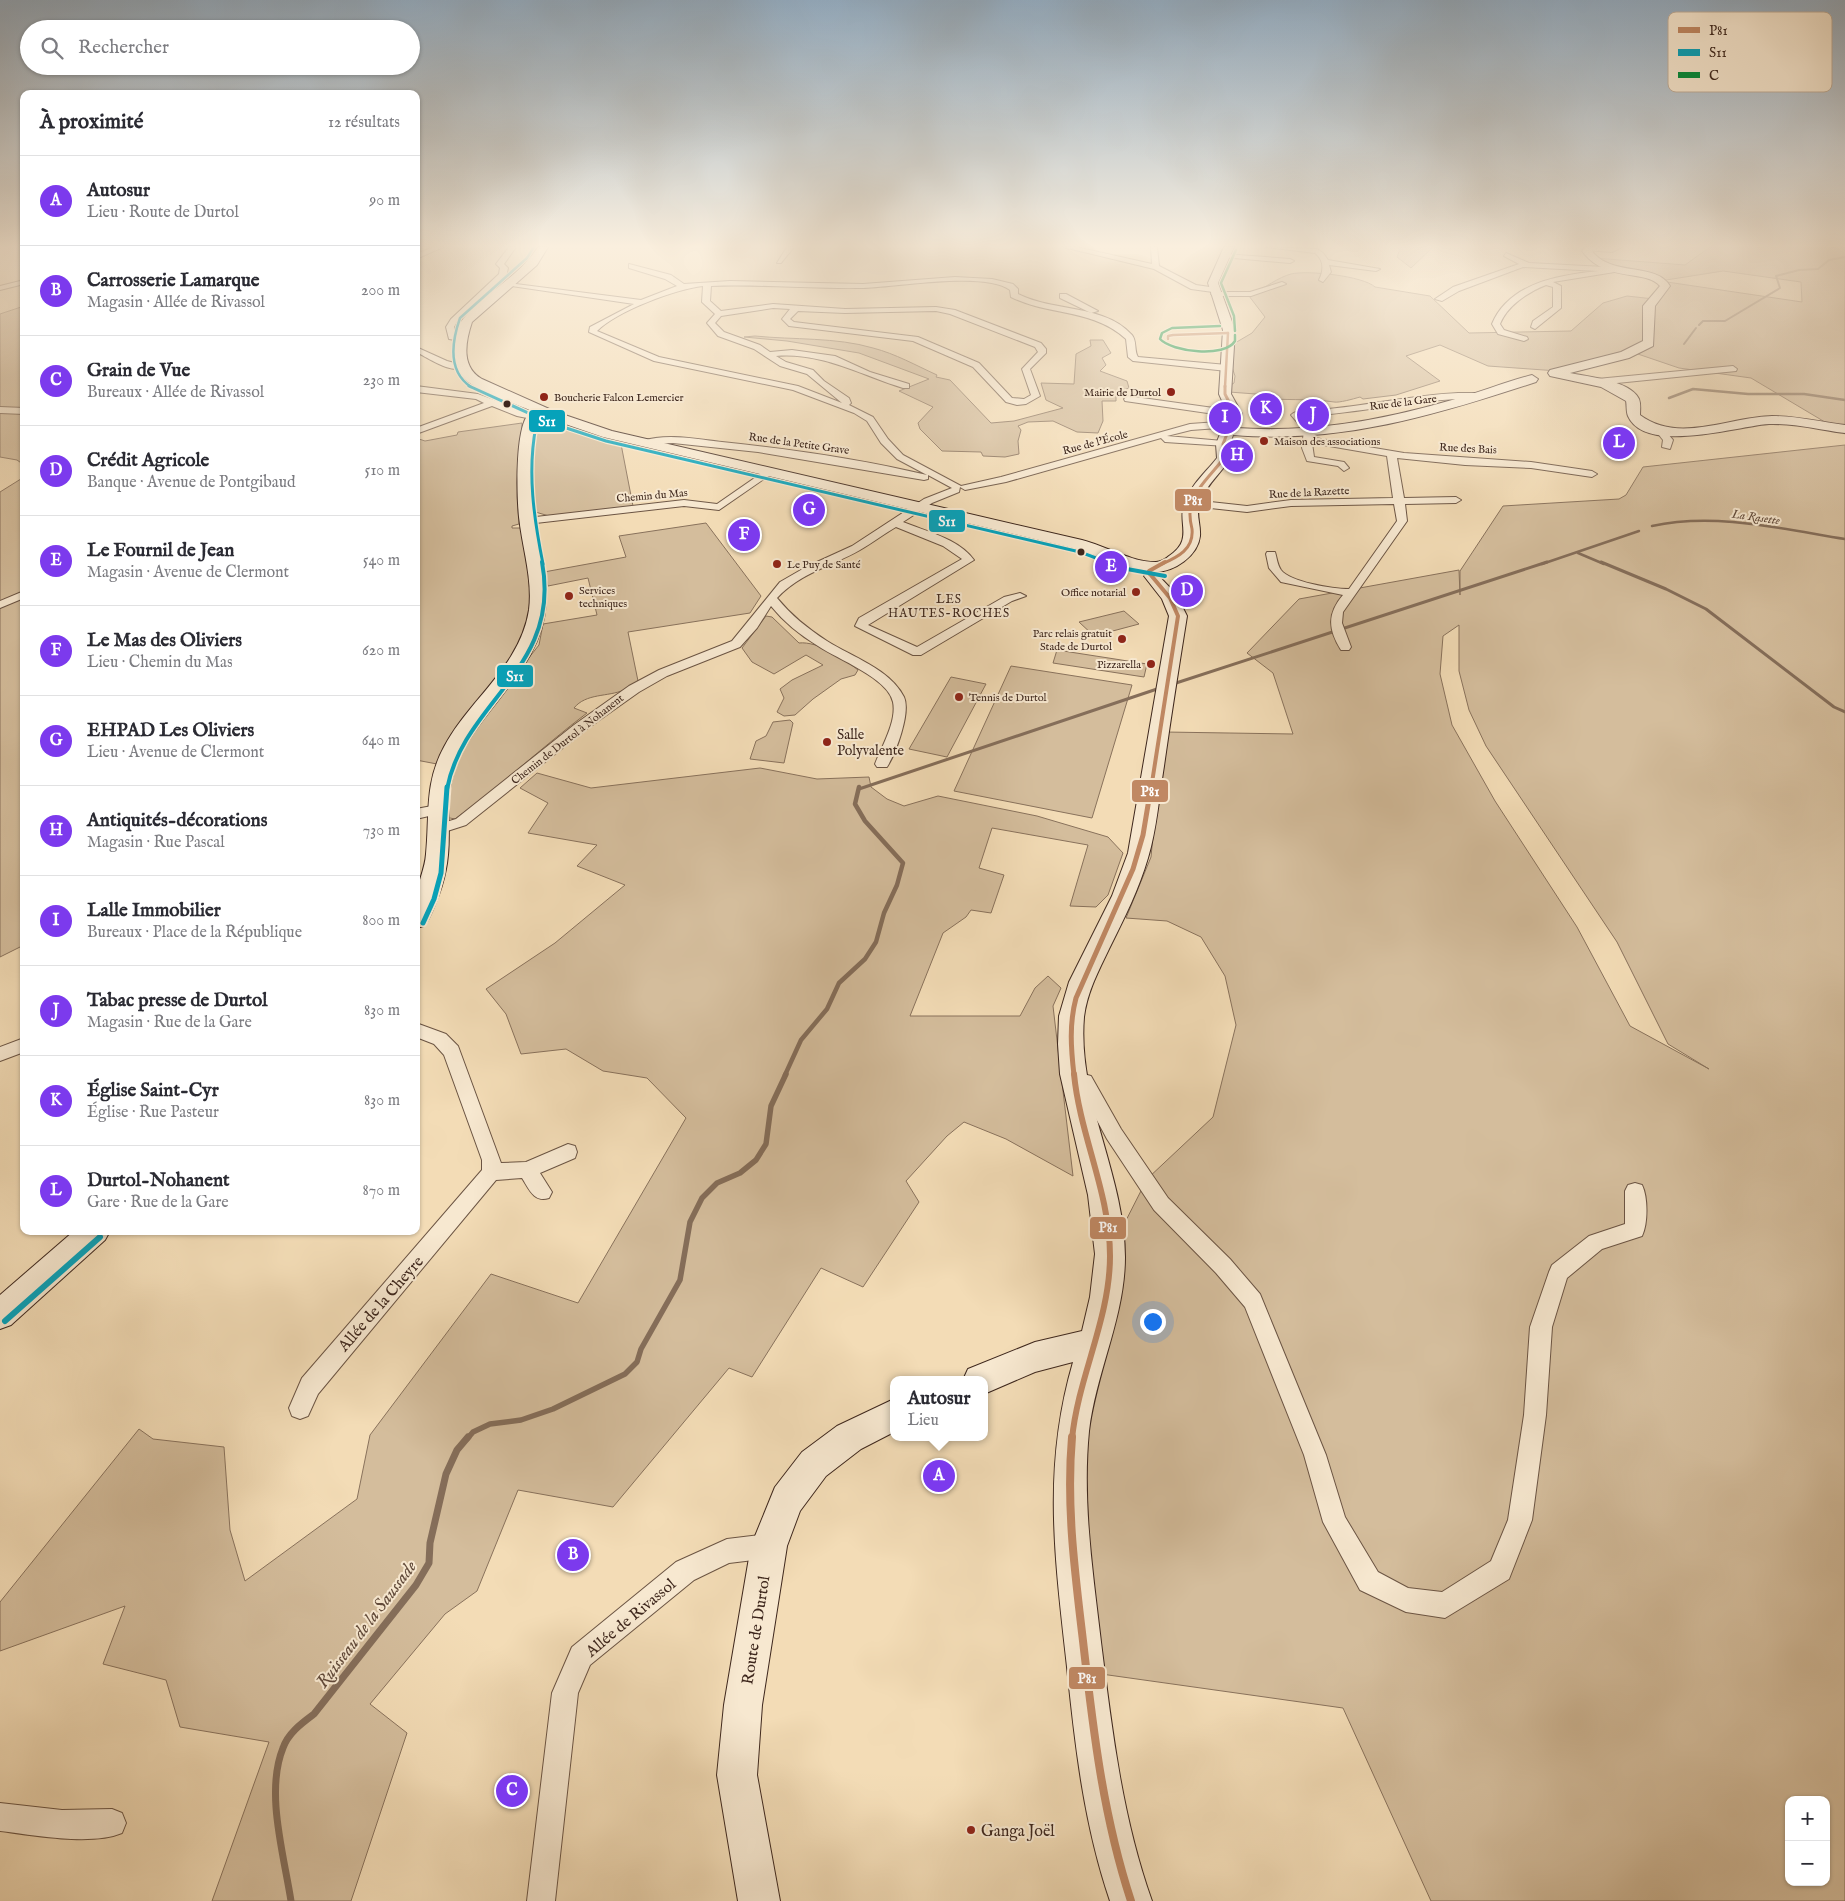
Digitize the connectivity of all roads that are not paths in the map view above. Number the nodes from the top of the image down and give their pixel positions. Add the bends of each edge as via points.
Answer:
1 (452, 336) edge
2 (462, 336) edge
3 (601, 336) edge
4 (725, 336) edge
5 (882, 336) edge
6 (1015, 336) edge
7 (1128, 336) edge
8 (1229, 336) edge
9 (1513, 336) edge
10 (1650, 336) edge
11 (461, 339) junction
12 (1524, 339) dead end
13 (420, 351) edge
14 (770, 354) junction
15 (462, 366) junction
16 (1227, 368) junction
17 (1733, 369) dead end
18 (1554, 374) junction
19 (1597, 382) junction
20 (906, 386) dead end
21 (420, 389) edge
22 (1488, 394) junction
23 (1128, 399) dead end
24 (494, 402) junction
25 (843, 406) junction
26 (1192, 409) junction
27 (0, 410) edge
28 (1150, 410) dead end
29 (20, 411) edge
30 (537, 413) junction
31 (1230, 428) junction
32 (1845, 429) edge
33 (420, 430) edge
34 (1660, 430) junction
35 (1308, 436) junction
36 (1153, 438) junction
37 (645, 443) junction
38 (1667, 447) dead end
39 (1392, 454) junction
40 (1344, 468) dead end
41 (769, 472) junction
42 (1592, 474) dead end
43 (956, 486) junction
44 (1456, 500) dead end
45 (1398, 502) junction
46 (1192, 503) junction
47 (920, 507) junction
48 (527, 522) junction
49 (896, 523) junction
50 (1271, 554) dead end
51 (1160, 576) junction
52 (1352, 592) junction
53 (20, 596) edge
54 (1020, 596) dead end
55 (771, 598) junction
56 (0, 605) edge
57 (1345, 647) dead end
58 (882, 764) dead end
59 (430, 818) edge
60 (420, 910) edge
61 (420, 1032) edge
62 (20, 1046) edge
63 (0, 1054) edge
64 (1076, 1079) junction
65 (568, 1152) dead end
66 (526, 1170) junction
67 (490, 1172) junction
68 (1635, 1191) dead end
69 (542, 1192) dead end
70 (90, 1235) edge
71 (2, 1311) edge
72 (1092, 1344) junction
73 (988, 1376) edge
74 (300, 1408) dead end
75 (890, 1417) edge
76 (769, 1546) junction
77 (0, 1816) edge
78 (112, 1823) dead end
79 (541, 1901) edge
80 (759, 1901) edge
81 (1131, 1901) edge

1 - 11 street
2 - 11 main road
3 - 25 street via 657,359 787,386
4 - 14 street
5 - 6 street via 922,341 976,366 1002,396 1022,401 1036,396 1026,369 1042,349 1032,341
7 - 16 street via 1132,357 1136,360
8 - 16 main road
9 - 12 street
10 - 18 main road via 1650,342 1625,355
11 - 15 main road via 459,359
13 - 15 street via 449,366
14 - 20 street via 792,352 835,359 867,374
14 - 25 street via 783,364 815,375 846,400
15 - 30 main road via 471,378
16 - 31 main road via 1225,394
17 - 19 street
18 - 19 main road, Rue de la Gare
18 - 22 main road, Rue de la Gare
19 - 34 main road, Rue de la Gare via 1626,394 1633,402 1636,418
21 - 24 street via 462,394
22 - 35 main road via 1378,423
22 - 35 street, Rue de la Gare via 1415,400 1343,411 1299,412 1296,414 1309,430
23 - 26 street
24 - 30 street via 520,414
24 - 33 street
25 - 43 street via 870,419 884,441 900,457
26 - 28 street via 1176,415
26 - 31 street
27 - 29 street
30 - 37 main road
30 - 48 main road via 526,437
31 - 35 main road
31 - 36 street
31 - 36 street, Rue de l'École via 1190,427
31 - 46 main road via 1224,458 1201,484
32 - 34 main road, Rue de la Gare via 1769,420 1701,432
34 - 38 street via 1668,440
35 - 39 street, Rue des Bais
35 - 40 street via 1306,448 1310,459 1337,463
36 - 43 street, Rue de l'École via 1002,480
37 - 41 main road
37 - 43 street, Rue de la Petite Grave via 662,440 771,451 867,465
39 - 42 street, Rue des Bais via 1522,464
39 - 45 street
41 - 47 main road
41 - 48 street, Chemin du Mas via 719,507 684,503
43 - 47 street, Rue de l'École
44 - 45 street
45 - 46 street, Rue de la Razette via 1291,503 1247,509
45 - 52 street via 1401,522
46 - 51 main road via 1190,556 1186,563
47 - 49 street, Chemin de Durtol à Nohanent
47 - 51 main road via 1082,545
48 - 59 main road via 537,598 534,624 523,653 455,745
49 - 54 street via 947,544 965,554 968,560 863,620 861,626 911,652 917,652 1008,599
49 - 55 street, Chemin de Durtol à Nohanent via 856,548 796,576
50 - 52 street via 1270,560 1285,580
51 - 64 main road via 1175,607 1177,620 1142,839 1134,870 1075,1000 1071,1034
52 - 57 street via 1335,612
53 - 56 street
55 - 58 street via 776,606 817,640 883,678 891,688 900,702
55 - 59 street, Chemin de Durtol à Nohanent via 736,644 663,673 634,689 579,728 461,822
59 - 60 main road via 437,855 431,884
61 - 67 street via 440,1039 452,1051 492,1160
62 - 63 street
64 - 68 street via 1085,1081 1114,1134 1161,1204 1253,1301 1316,1455 1334,1522 1369,1581 1406,1600 1445,1605 1500,1570 1520,1520 1535,1414 1541,1327 1559,1272 1596,1242 1636,1230
64 - 72 main road via 1109,1235 1108,1279
65 - 66 street
66 - 67 street
66 - 69 street
67 - 74 street, Allée de la Cheyre via 310,1386
70 - 71 main road
72 - 73 main road via 1048,1353
72 - 81 main road via 1073,1428 1070,1506 1102,1790
75 - 76 main road, Route de Durtol via 834,1446 812,1466 781,1508
76 - 79 street, Allée de Rivassol via 727,1551 685,1571 581,1656 566,1693
76 - 80 main road, Route de Durtol via 743,1705 737,1775
77 - 78 street via 62,1824

